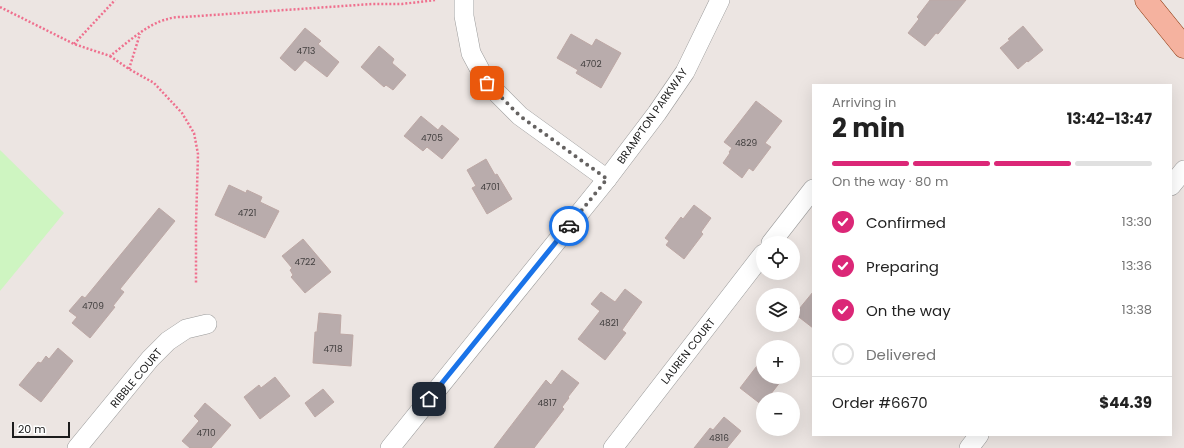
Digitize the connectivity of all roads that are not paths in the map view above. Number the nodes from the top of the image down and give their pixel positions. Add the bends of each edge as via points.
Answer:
1 (464, 0) edge
2 (720, 0) edge
3 (1146, 0) edge
4 (1184, 47) edge
5 (1184, 170) edge
6 (607, 179) junction
7 (1172, 185) edge
8 (812, 190) edge
9 (776, 236) edge
10 (756, 263) edge
11 (207, 324) dead end
12 (978, 436) edge
13 (77, 448) edge
14 (390, 448) edge
15 (613, 448) edge
16 (969, 448) edge

1 - 6 street via 464,16 471,53 487,83 520,116
2 - 6 street, BRAMPTON PARKWAY via 685,72
3 - 4 main road
5 - 7 street
6 - 14 street, BRAMPTON PARKWAY
8 - 9 street
10 - 15 street, LAUREN COURT
11 - 13 street, RIBBLE COURT via 186,330 168,341 150,359
12 - 16 street

